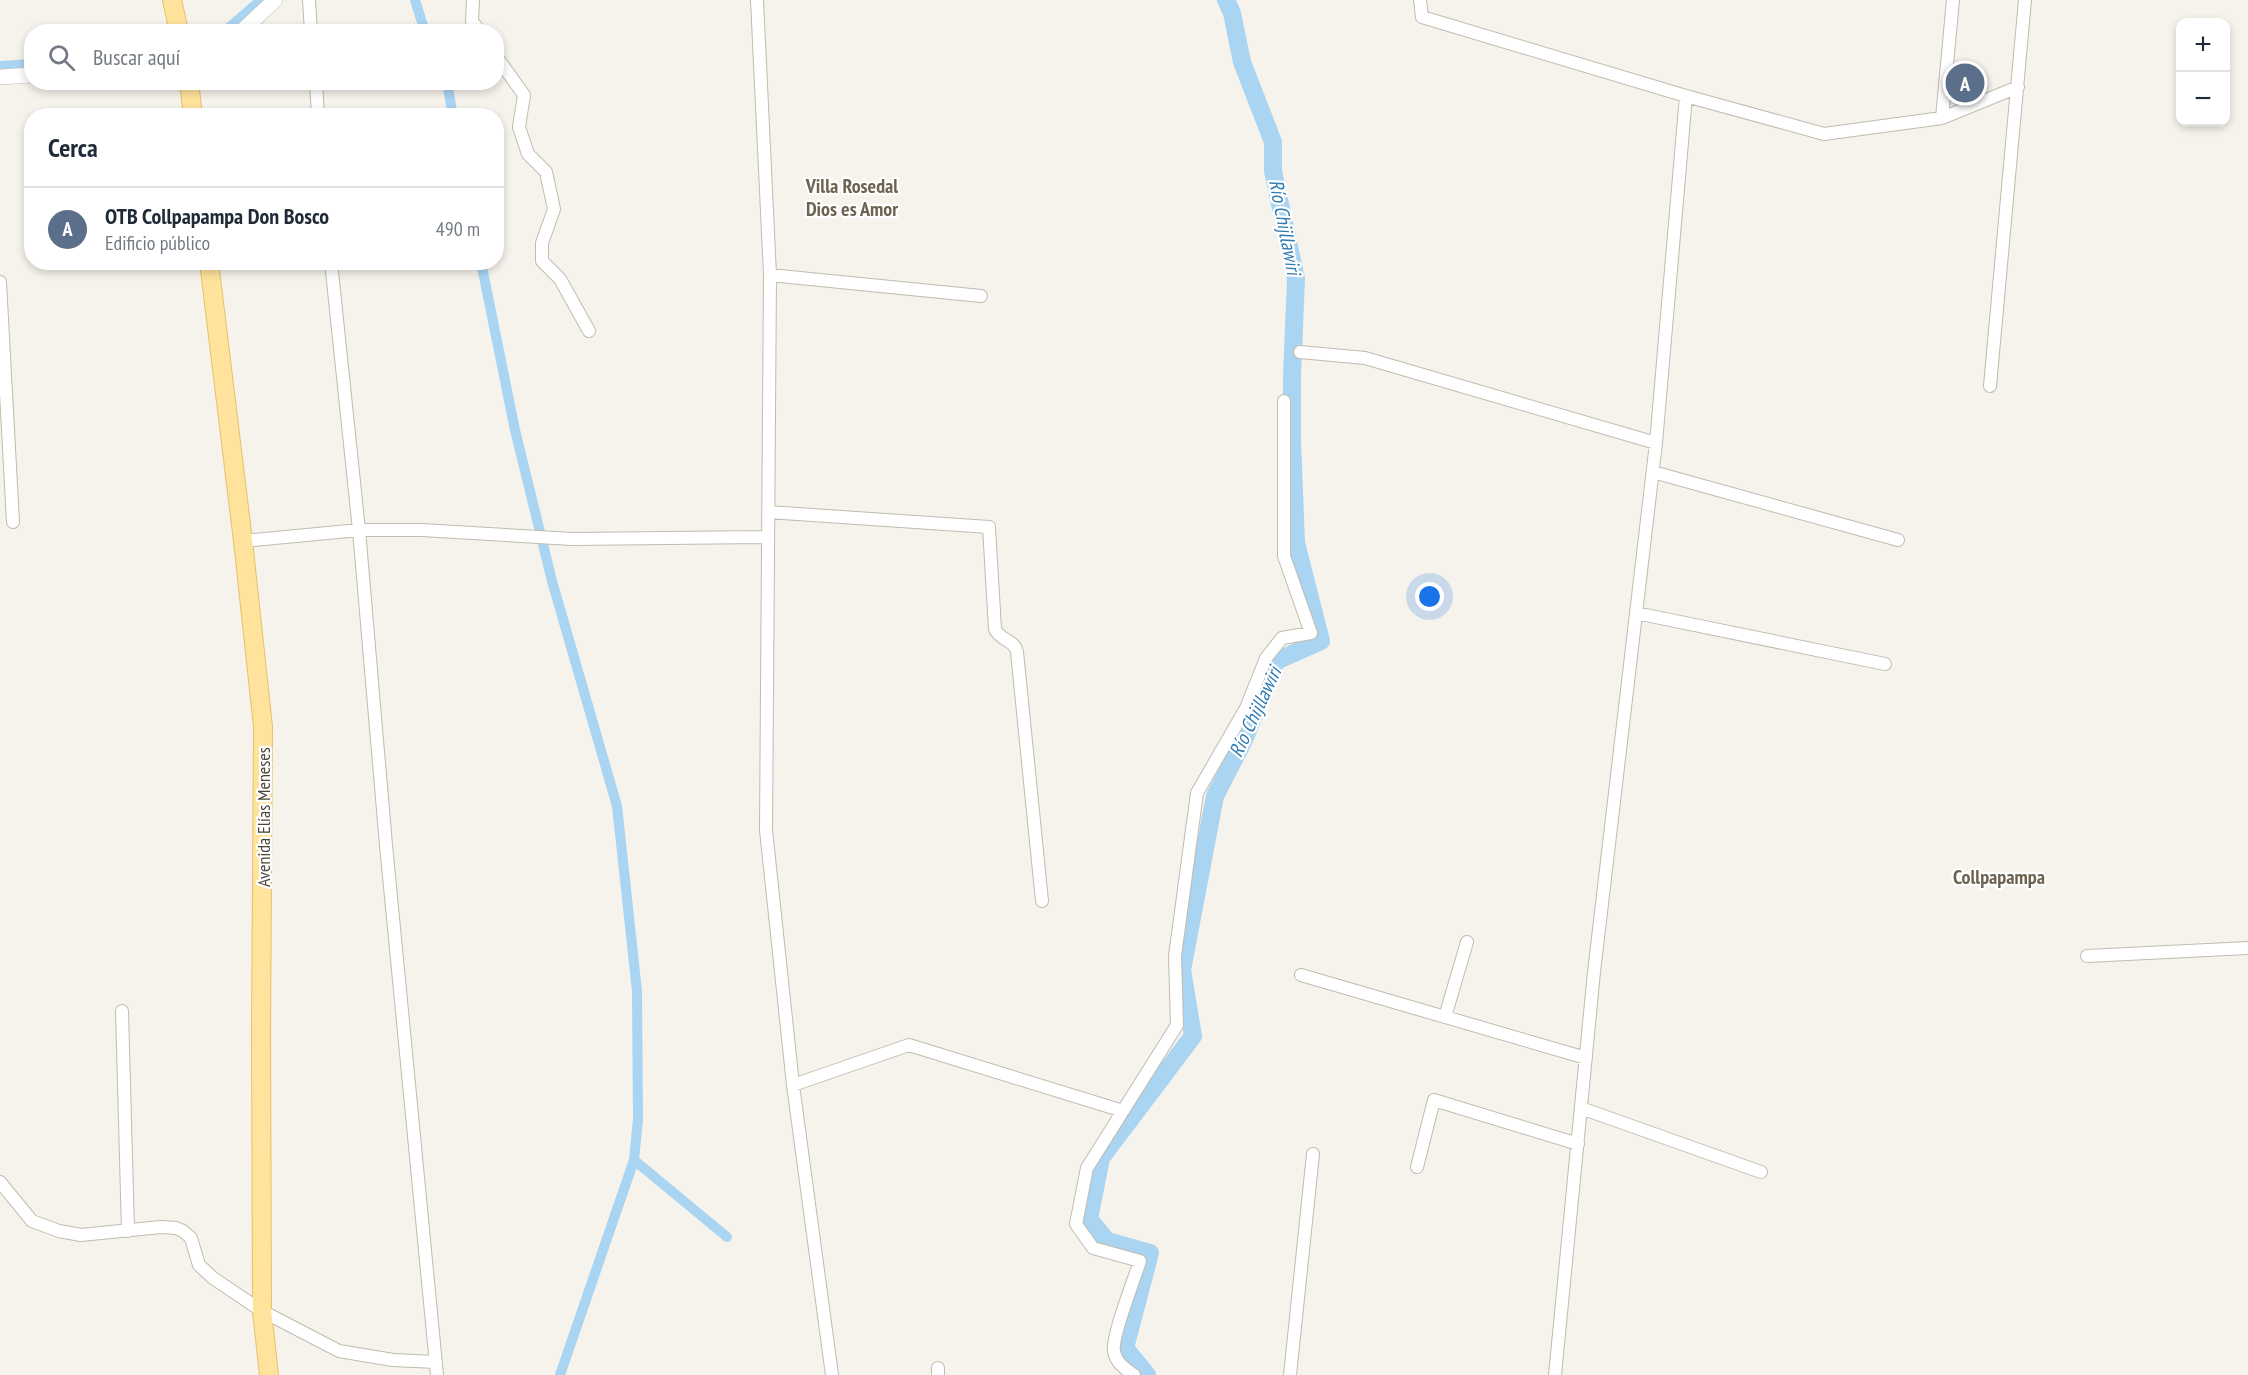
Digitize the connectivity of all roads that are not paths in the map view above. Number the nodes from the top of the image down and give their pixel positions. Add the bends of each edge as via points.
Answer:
1 (172, 0) edge
2 (275, 0) edge
3 (309, 0) edge
4 (472, 0) edge
5 (757, 0) edge
6 (1420, 0) edge
7 (1953, 0) edge
8 (2025, 0) edge
9 (178, 24) edge
10 (250, 24) edge
11 (310, 24) edge
12 (474, 24) edge
13 (504, 67) edge
14 (24, 76) edge
15 (0, 77) edge
16 (2018, 87) junction
17 (190, 90) edge
18 (316, 90) edge
19 (1686, 96) junction
20 (191, 108) edge
21 (318, 108) edge
22 (1942, 118) junction
23 (209, 270) edge
24 (332, 270) edge
25 (770, 275) junction
26 (0, 282) edge
27 (981, 296) dead end
28 (589, 331) dead end
29 (1300, 352) dead end
30 (1990, 386) dead end
31 (1284, 401) dead end
32 (1656, 443) junction
33 (1653, 472) junction
34 (768, 512) junction
35 (13, 522) dead end
36 (359, 530) junction
37 (768, 537) junction
38 (1898, 540) dead end
39 (243, 541) junction
40 (1636, 613) junction
41 (1885, 664) dead end
42 (1042, 901) dead end
43 (1467, 942) dead end
44 (2248, 948) edge
45 (2087, 956) dead end
46 (1302, 975) dead end
47 (122, 1011) dead end
48 (1445, 1017) junction
49 (1586, 1058) junction
50 (793, 1085) junction
51 (1581, 1108) junction
52 (1123, 1112) junction
53 (1578, 1143) junction
54 (1313, 1154) dead end
55 (1417, 1167) dead end
56 (1761, 1172) dead end
57 (0, 1182) edge
58 (128, 1231) junction
59 (262, 1311) junction
60 (436, 1362) junction
61 (268, 1375) edge
62 (437, 1375) edge
63 (832, 1375) edge
64 (1134, 1375) edge
65 (1290, 1375) edge
66 (1555, 1375) edge

1 - 9 main road
2 - 10 street
3 - 11 street
4 - 12 street
5 - 25 street
6 - 19 street via 1422,17
7 - 22 street
8 - 16 street
13 - 28 street via 524,95 519,127 528,154 546,172 554,209 542,243 542,261 560,279
14 - 15 street
16 - 22 street
16 - 30 street
17 - 20 main road
18 - 21 street
19 - 22 street via 1824,134
19 - 32 street
23 - 39 main road, Avenida Elías Meneses
24 - 36 street
25 - 27 street
25 - 34 street
26 - 35 street
29 - 32 street via 1365,358
31 - 52 street via 1284,556 1311,633 1282,638 1266,658 1246,708 1197,793 1175,956 1177,1025
32 - 33 street
33 - 38 street
33 - 40 street
34 - 37 street
34 - 42 street via 989,526 995,629 1012,642 1017,652
36 - 37 street via 572,539
36 - 39 street
36 - 60 street
37 - 50 street via 766,830
39 - 59 main road, Avenida Elías Meneses via 263,727
40 - 41 street
40 - 49 street
43 - 48 street
44 - 45 street
46 - 48 street
47 - 58 street
48 - 49 street
49 - 51 street
50 - 52 street via 909,1045
50 - 63 street
51 - 53 street
51 - 56 street
52 - 64 street via 1087,1168 1076,1224 1093,1248 1140,1261 1113,1349 1119,1365
53 - 55 street via 1434,1100
53 - 66 street
54 - 65 street
57 - 58 street via 32,1221 81,1235
58 - 59 street via 161,1227 183,1231 191,1238 196,1257 206,1272
59 - 60 street via 339,1350 393,1360
59 - 61 main road, Avenida Elías Meneses
60 - 62 street

